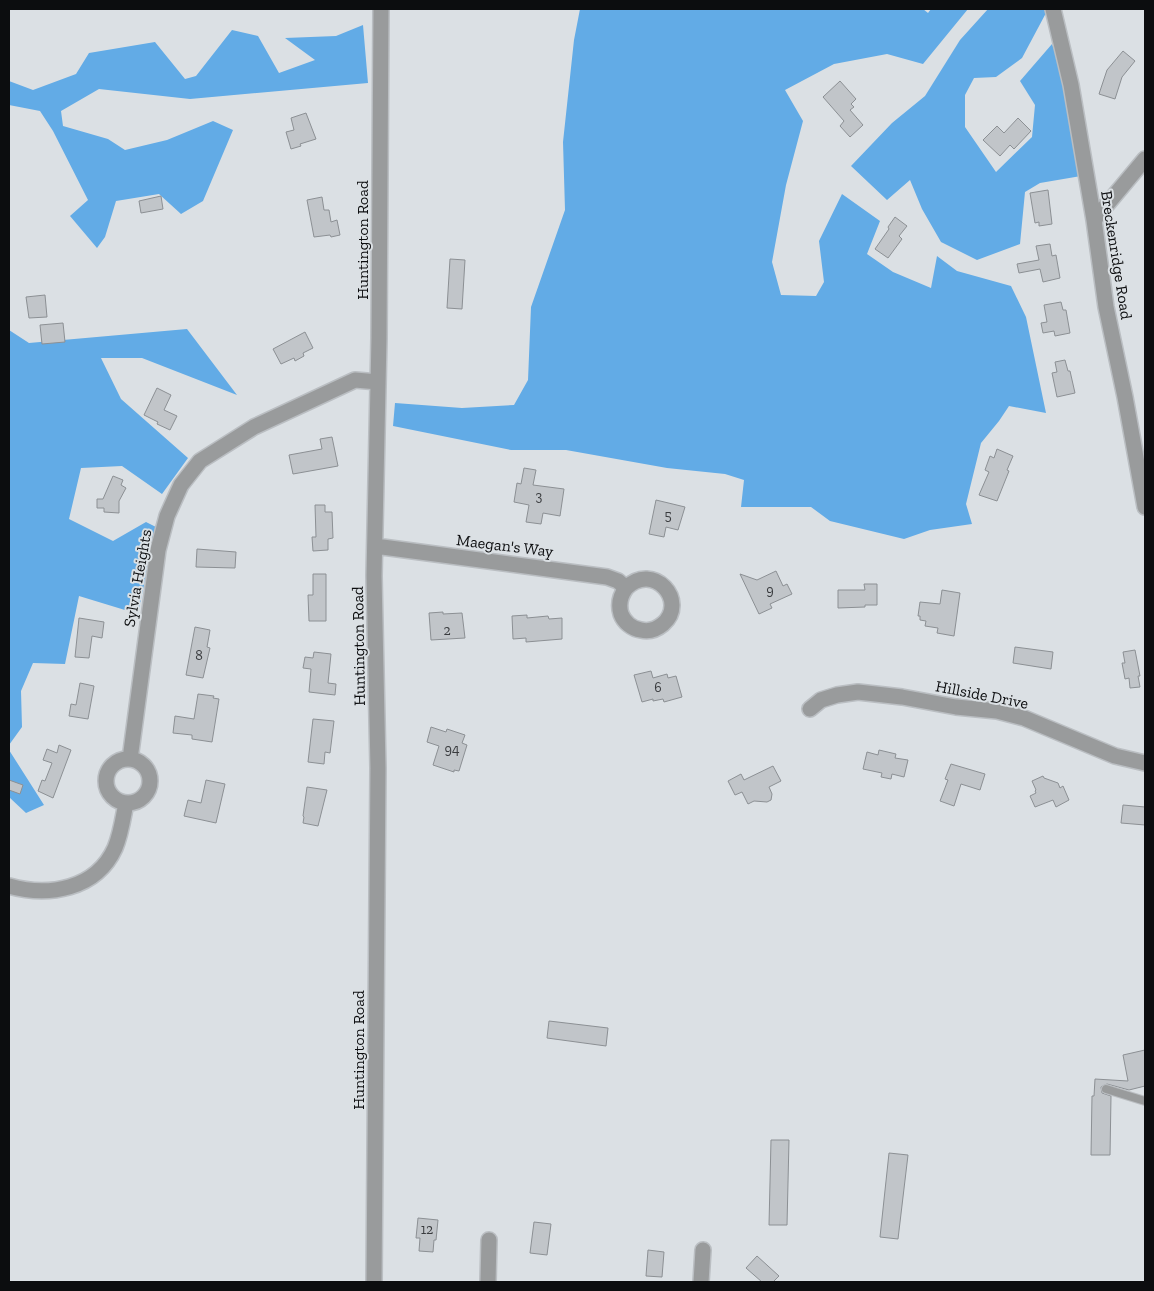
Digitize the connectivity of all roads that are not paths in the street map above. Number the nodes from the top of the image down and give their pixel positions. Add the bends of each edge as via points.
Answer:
1 (381, 9) edge
2 (1053, 9) edge
3 (1145, 160) edge
4 (1094, 220) junction
5 (378, 382) junction
6 (1143, 475) edge
7 (1145, 507) edge
8 (375, 546) junction
9 (626, 588) dead end
10 (810, 709) dead end
11 (130, 759) junction
12 (1145, 763) edge
13 (126, 803) junction
14 (9, 886) edge
15 (1106, 1089) dead end
16 (1145, 1100) edge
17 (489, 1240) dead end
18 (703, 1250) dead end
19 (374, 1282) edge
20 (488, 1282) edge
21 (701, 1282) edge

1 - 5 street, Huntington Road
2 - 4 street, Breckenridge Road via 1071,85
3 - 4 street
4 - 6 street, Breckenridge Road via 1106,307
5 - 8 street, Huntington Road
5 - 11 street, Sylvia Heights via 355,380 254,426 200,461 181,485 167,516 158,550
6 - 7 street, Breckenridge Road
8 - 9 street, Maegan's Way via 607,576
8 - 19 street, Huntington Road via 378,768
10 - 12 street, Hillside Drive via 821,700 858,692 997,712 1024,718 1115,756
11 - 13 street via 113,765 106,782 110,794
11 - 13 street via 146,768 150,783 144,797 137,802
13 - 14 street via 114,849 101,868 88,879 70,887 40,892
15 - 16 lane
17 - 20 street
18 - 21 street

